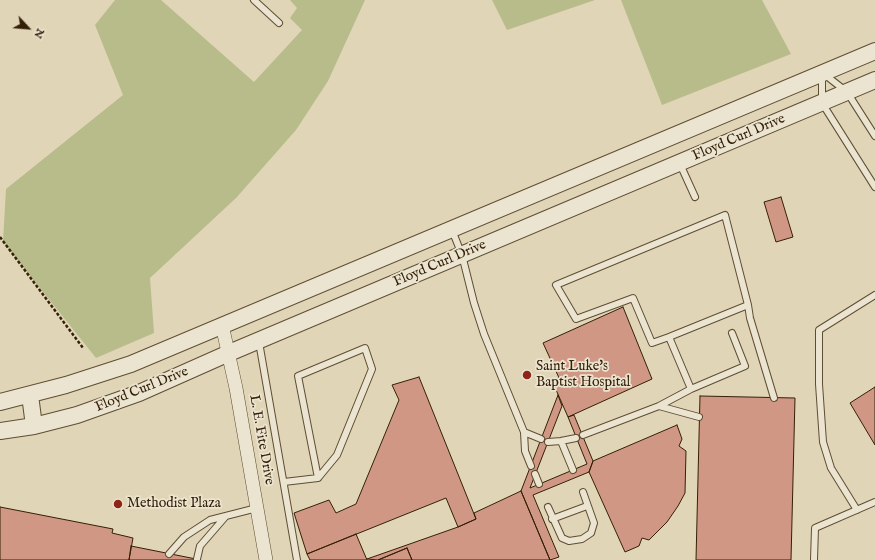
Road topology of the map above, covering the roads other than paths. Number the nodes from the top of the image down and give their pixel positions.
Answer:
1 (254, 0) edge
2 (278, 23) dead end
3 (875, 51) edge
4 (822, 73) junction
5 (875, 80) edge
6 (847, 92) junction
7 (822, 103) junction
8 (875, 136) edge
9 (680, 162) junction
10 (875, 187) edge
11 (694, 197) dead end
12 (452, 229) junction
13 (462, 255) junction
14 (875, 295) edge
15 (748, 305) junction
16 (222, 325) junction
17 (732, 333) dead end
18 (669, 337) junction
19 (259, 340) junction
20 (229, 353) junction
21 (692, 389) junction
22 (30, 395) junction
23 (774, 398) dead end
24 (0, 402) edge
25 (658, 406) junction
26 (699, 418) dead end
27 (34, 426) junction
28 (0, 431) edge
29 (524, 432) junction
30 (541, 439) dead end
31 (548, 442) dead end
32 (561, 442) junction
33 (530, 466) dead end
34 (573, 470) dead end
35 (535, 474) dead end
36 (318, 478) junction
37 (284, 482) junction
38 (539, 484) dead end
39 (583, 492) dead end
40 (875, 502) edge
41 (587, 506) junction
42 (548, 507) dead end
43 (257, 508) junction
44 (857, 510) junction
45 (227, 515) junction
46 (552, 519) junction
47 (169, 554) dead end
48 (197, 559) edge
49 (266, 560) edge
50 (297, 560) edge
51 (814, 560) edge

1 - 2 lane
3 - 4 street, Floyd Curl Drive
4 - 6 lane
4 - 7 lane
4 - 12 street, Floyd Curl Drive
5 - 6 street, Floyd Curl Drive
6 - 7 street, Floyd Curl Drive
6 - 8 lane
7 - 9 street, Floyd Curl Drive
7 - 10 lane
9 - 11 lane
9 - 13 street, Floyd Curl Drive
12 - 13 lane
12 - 16 street, Floyd Curl Drive
13 - 19 street, Floyd Curl Drive
13 - 29 lane
14 - 44 lane
15 - 18 lane
15 - 18 lane
15 - 23 lane
16 - 20 street, L. E. Fite Drive
16 - 22 street, Floyd Curl Drive
17 - 21 lane
18 - 21 lane
19 - 20 street, Floyd Curl Drive
19 - 37 lane
20 - 27 street, Floyd Curl Drive
20 - 43 street, L. E. Fite Drive
21 - 25 lane
22 - 24 street, Floyd Curl Drive
22 - 27 street
25 - 26 lane
25 - 32 lane
27 - 28 street, Floyd Curl Drive
29 - 30 lane
29 - 33 lane
31 - 32 lane
32 - 34 lane
35 - 38 lane
36 - 36 lane
36 - 37 lane
37 - 50 lane
39 - 41 lane
40 - 44 lane
41 - 46 lane
41 - 46 lane
42 - 46 lane
43 - 45 lane
43 - 49 street, L. E. Fite Drive
44 - 51 lane
45 - 47 lane
45 - 48 lane

